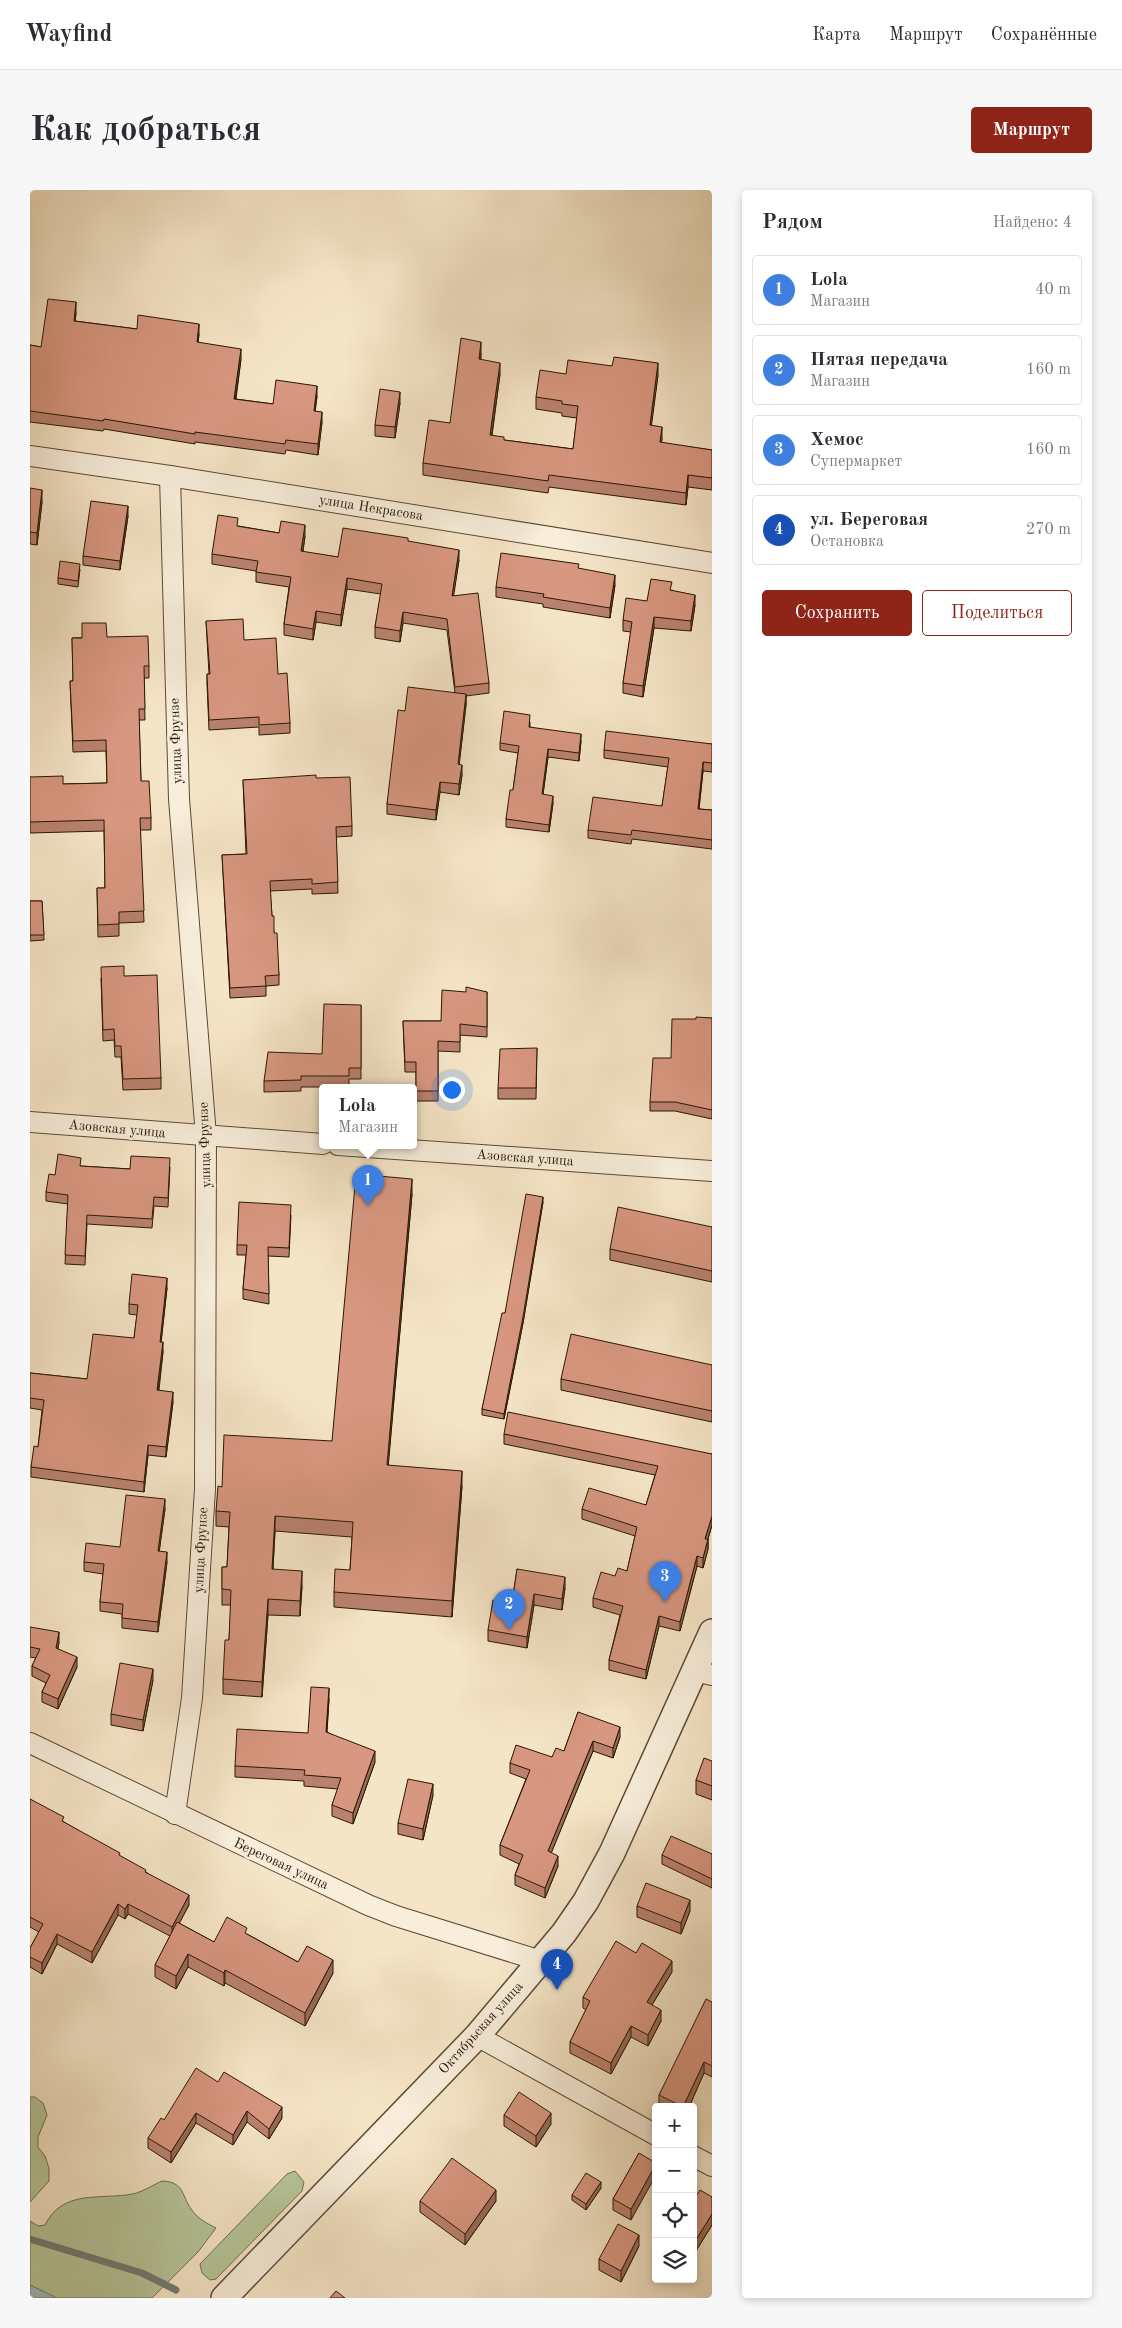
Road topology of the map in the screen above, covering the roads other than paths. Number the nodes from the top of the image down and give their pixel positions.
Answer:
1 (30, 456) edge
2 (170, 476) junction
3 (712, 563) edge
4 (30, 1122) edge
5 (206, 1136) junction
6 (319, 1144) edge
7 (396, 1149) edge
8 (712, 1171) edge
9 (712, 1632) edge
10 (704, 1673) edge
11 (30, 1743) edge
12 (176, 1814) junction
13 (541, 1961) junction
14 (477, 2036) junction
15 (652, 2133) edge
16 (697, 2158) edge
17 (712, 2166) edge
18 (224, 2298) edge

1 - 2 street, улица Некрасова
2 - 3 street, улица Некрасова
2 - 5 street, улица Фрунзе
4 - 5 street, Азовская улица
5 - 6 street, Азовская улица
5 - 12 street, улица Фрунзе
7 - 8 street, Азовская улица
9 - 10 street, Октябрьская улица
10 - 13 street, Октябрьская улица
11 - 12 street, Береговая улица
12 - 13 street, Береговая улица
13 - 14 street, Октябрьская улица
14 - 15 street
14 - 18 street, Октябрьская улица
16 - 17 street

